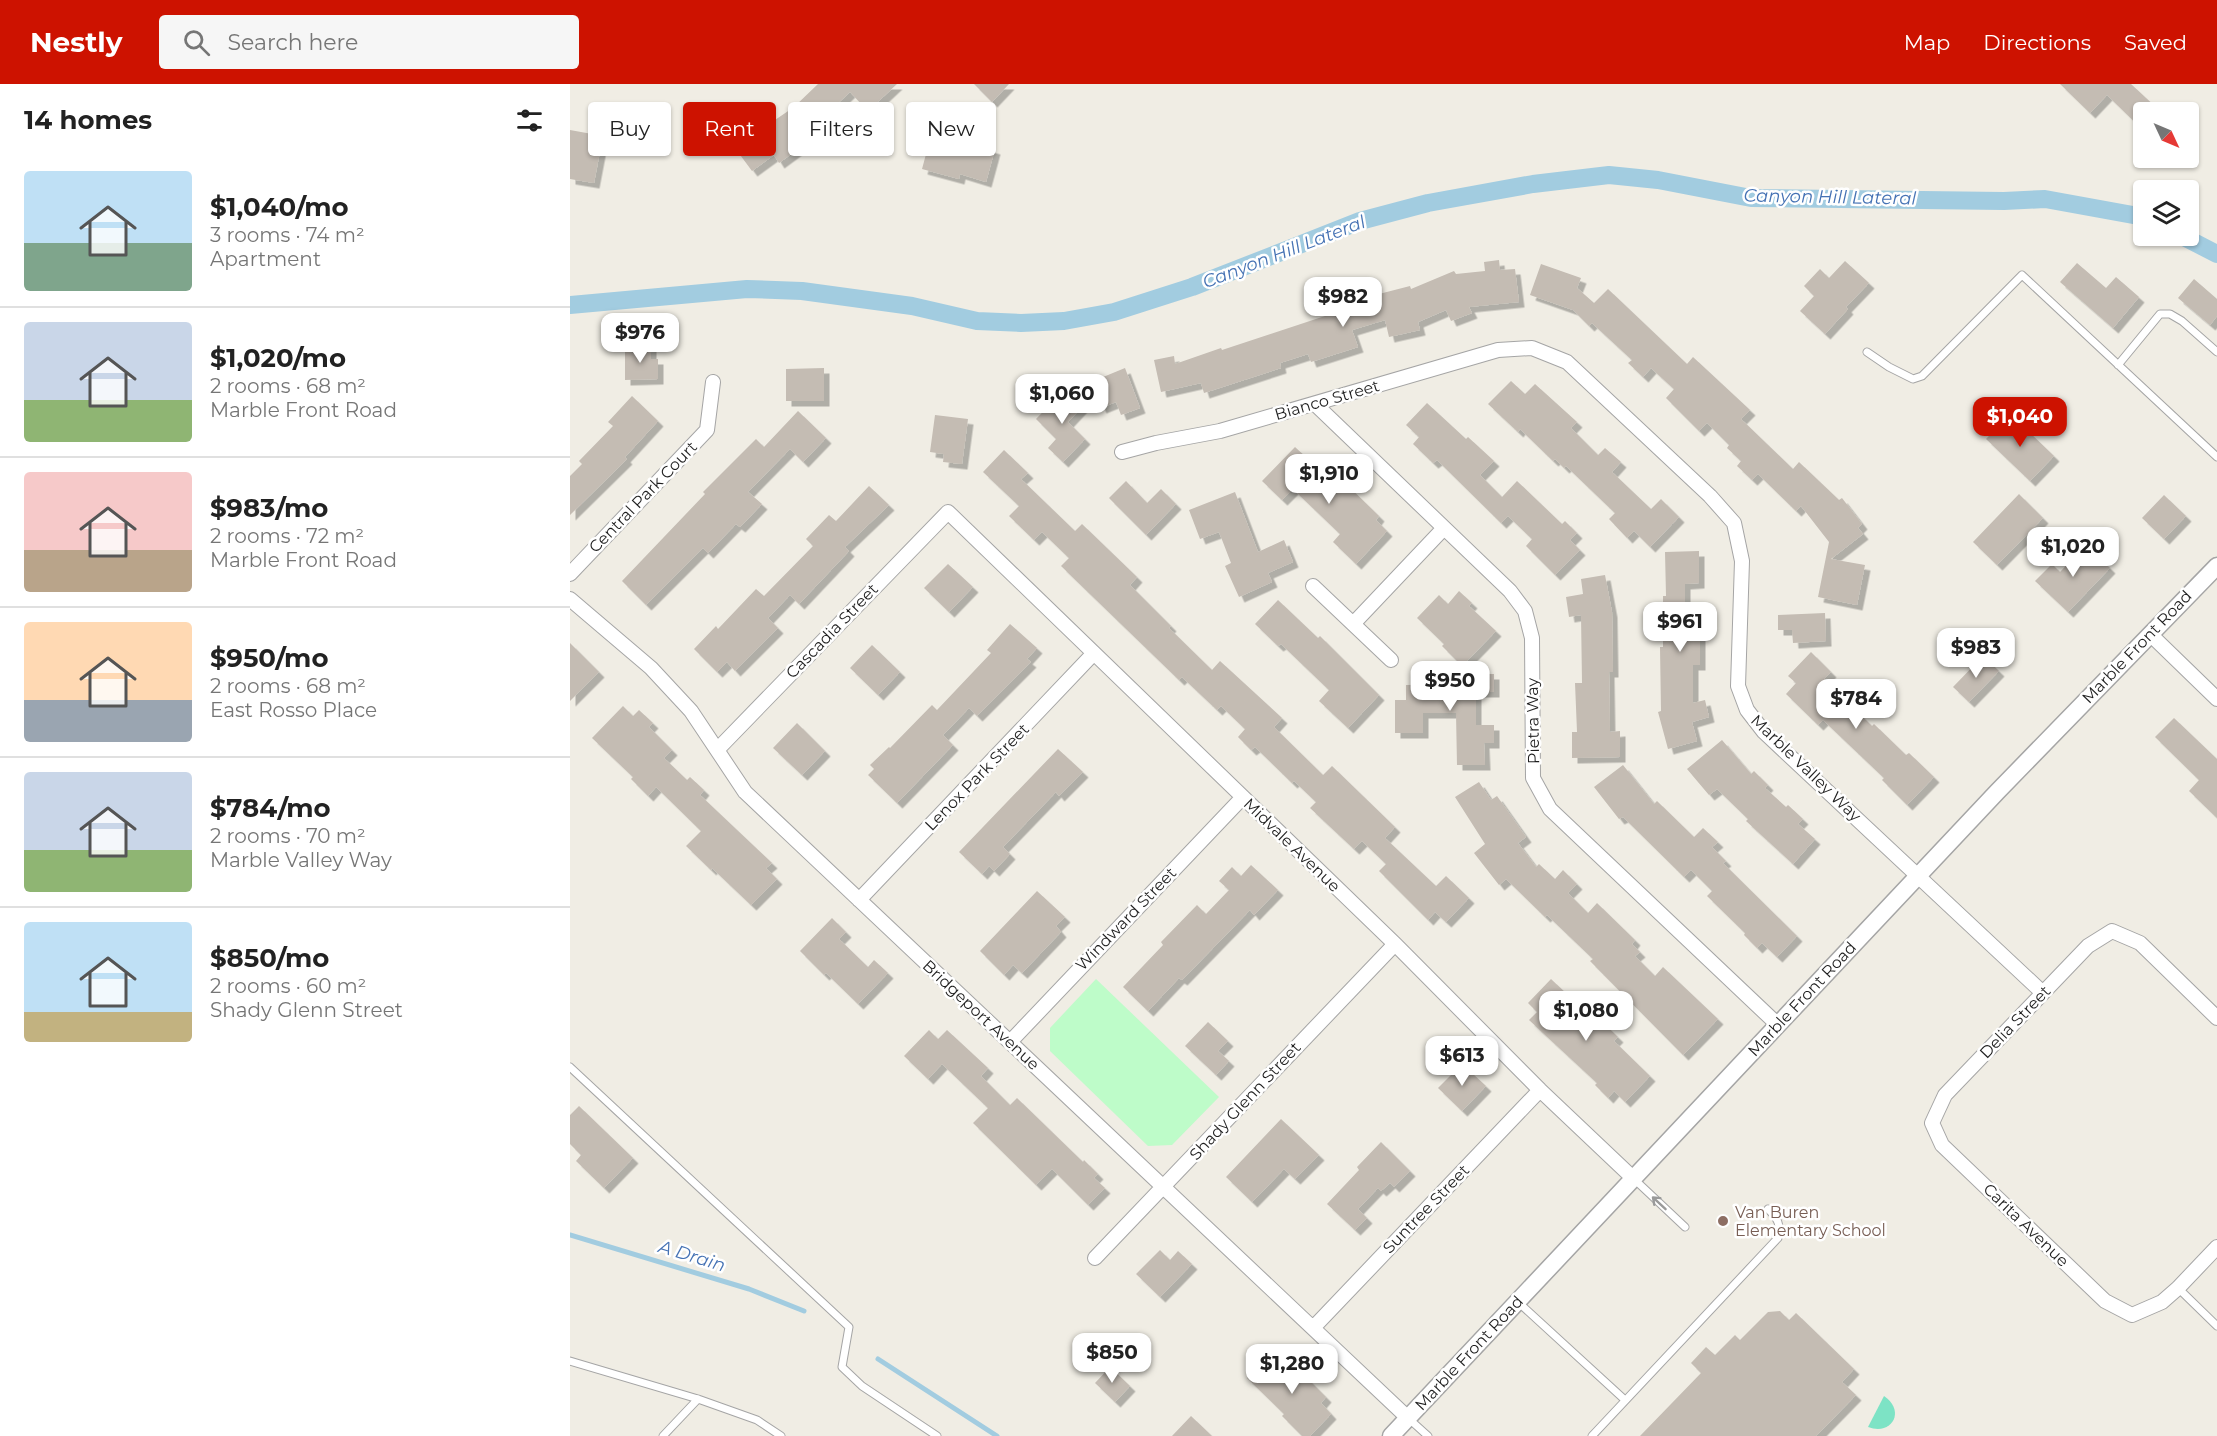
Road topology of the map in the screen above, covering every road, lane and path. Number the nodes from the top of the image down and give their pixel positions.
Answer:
1 (1532, 348) joint
2 (1868, 352) dead end
3 (2217, 352) edge
4 (2118, 365) junction
5 (713, 382) dead end
6 (1315, 404) junction
7 (1122, 452) dead end
8 (2217, 457) edge
9 (948, 512) joint
10 (1444, 528) junction
11 (2217, 566) edge
12 (570, 574) edge
13 (1313, 586) dead end
14 (570, 598) edge
15 (1353, 624) junction
16 (2150, 634) junction
17 (1094, 653) junction
18 (1391, 660) dead end
19 (2217, 699) edge
20 (717, 750) junction
21 (1243, 797) junction
22 (1919, 876) junction
23 (859, 900) junction
24 (1395, 944) junction
25 (2043, 993) junction
26 (2217, 1018) edge
27 (1778, 1025) junction
28 (1010, 1042) junction
29 (570, 1067) edge
30 (1539, 1090) junction
31 (1932, 1123) joint
32 (1634, 1179) junction
33 (1164, 1187) junction
34 (1768, 1209) dead end
35 (1685, 1227) dead end
36 (2217, 1247) edge
37 (1095, 1258) dead end
38 (2178, 1288) junction
39 (1518, 1302) junction
40 (2217, 1326) edge
41 (1313, 1328) junction
42 (570, 1361) edge
43 (698, 1399) junction
44 (1625, 1400) junction
45 (1408, 1418) junction
46 (663, 1436) edge
47 (781, 1436) edge
48 (937, 1436) edge
49 (1391, 1436) edge
50 (1428, 1436) edge
51 (1592, 1436) edge

1 - 6 street, Bianco Street
1 - 22 street, Marble Valley Way
2 - 4 lane
3 - 4 lane
4 - 8 lane
5 - 12 street, Central Park Court
6 - 7 street, Bianco Street
6 - 10 street, Pietra Way
9 - 17 street, Midvale Avenue
9 - 20 street, Cascadia Street
10 - 15 street
10 - 27 street, Pietra Way
11 - 16 street, Marble Front Road
13 - 15 street
14 - 20 street, Bridgeport Avenue
15 - 18 street
16 - 19 street
16 - 22 street, Marble Front Road
17 - 21 street, Midvale Avenue
17 - 23 street, Lenox Park Street
20 - 23 street, Bridgeport Avenue
21 - 24 street, Midvale Avenue
21 - 28 street, Windward Street
22 - 25 street, Marble Valley Way
22 - 27 street, Marble Front Road
23 - 28 street, Bridgeport Avenue
24 - 30 street, Midvale Avenue
24 - 33 street, Shady Glenn Street
25 - 26 street, Delia Street
25 - 31 street, Delia Street
27 - 32 street, Marble Front Road
28 - 33 street, Bridgeport Avenue
29 - 48 lane
30 - 32 street, Midvale Avenue
30 - 41 street, Suntree Street
31 - 38 street, Carita Avenue
35 -> 32 lane
32 - 39 street, Marble Front Road
33 - 37 street, Shady Glenn Street
33 - 41 street, Bridgeport Avenue
34 - 44 lane
36 - 38 street
38 - 40 lane
39 - 44 lane
39 - 45 street, Marble Front Road
41 - 45 street, Bridgeport Avenue
42 - 43 lane
43 - 46 lane
43 - 47 lane
44 - 51 lane
45 - 49 street, Marble Front Road
45 - 50 lane

